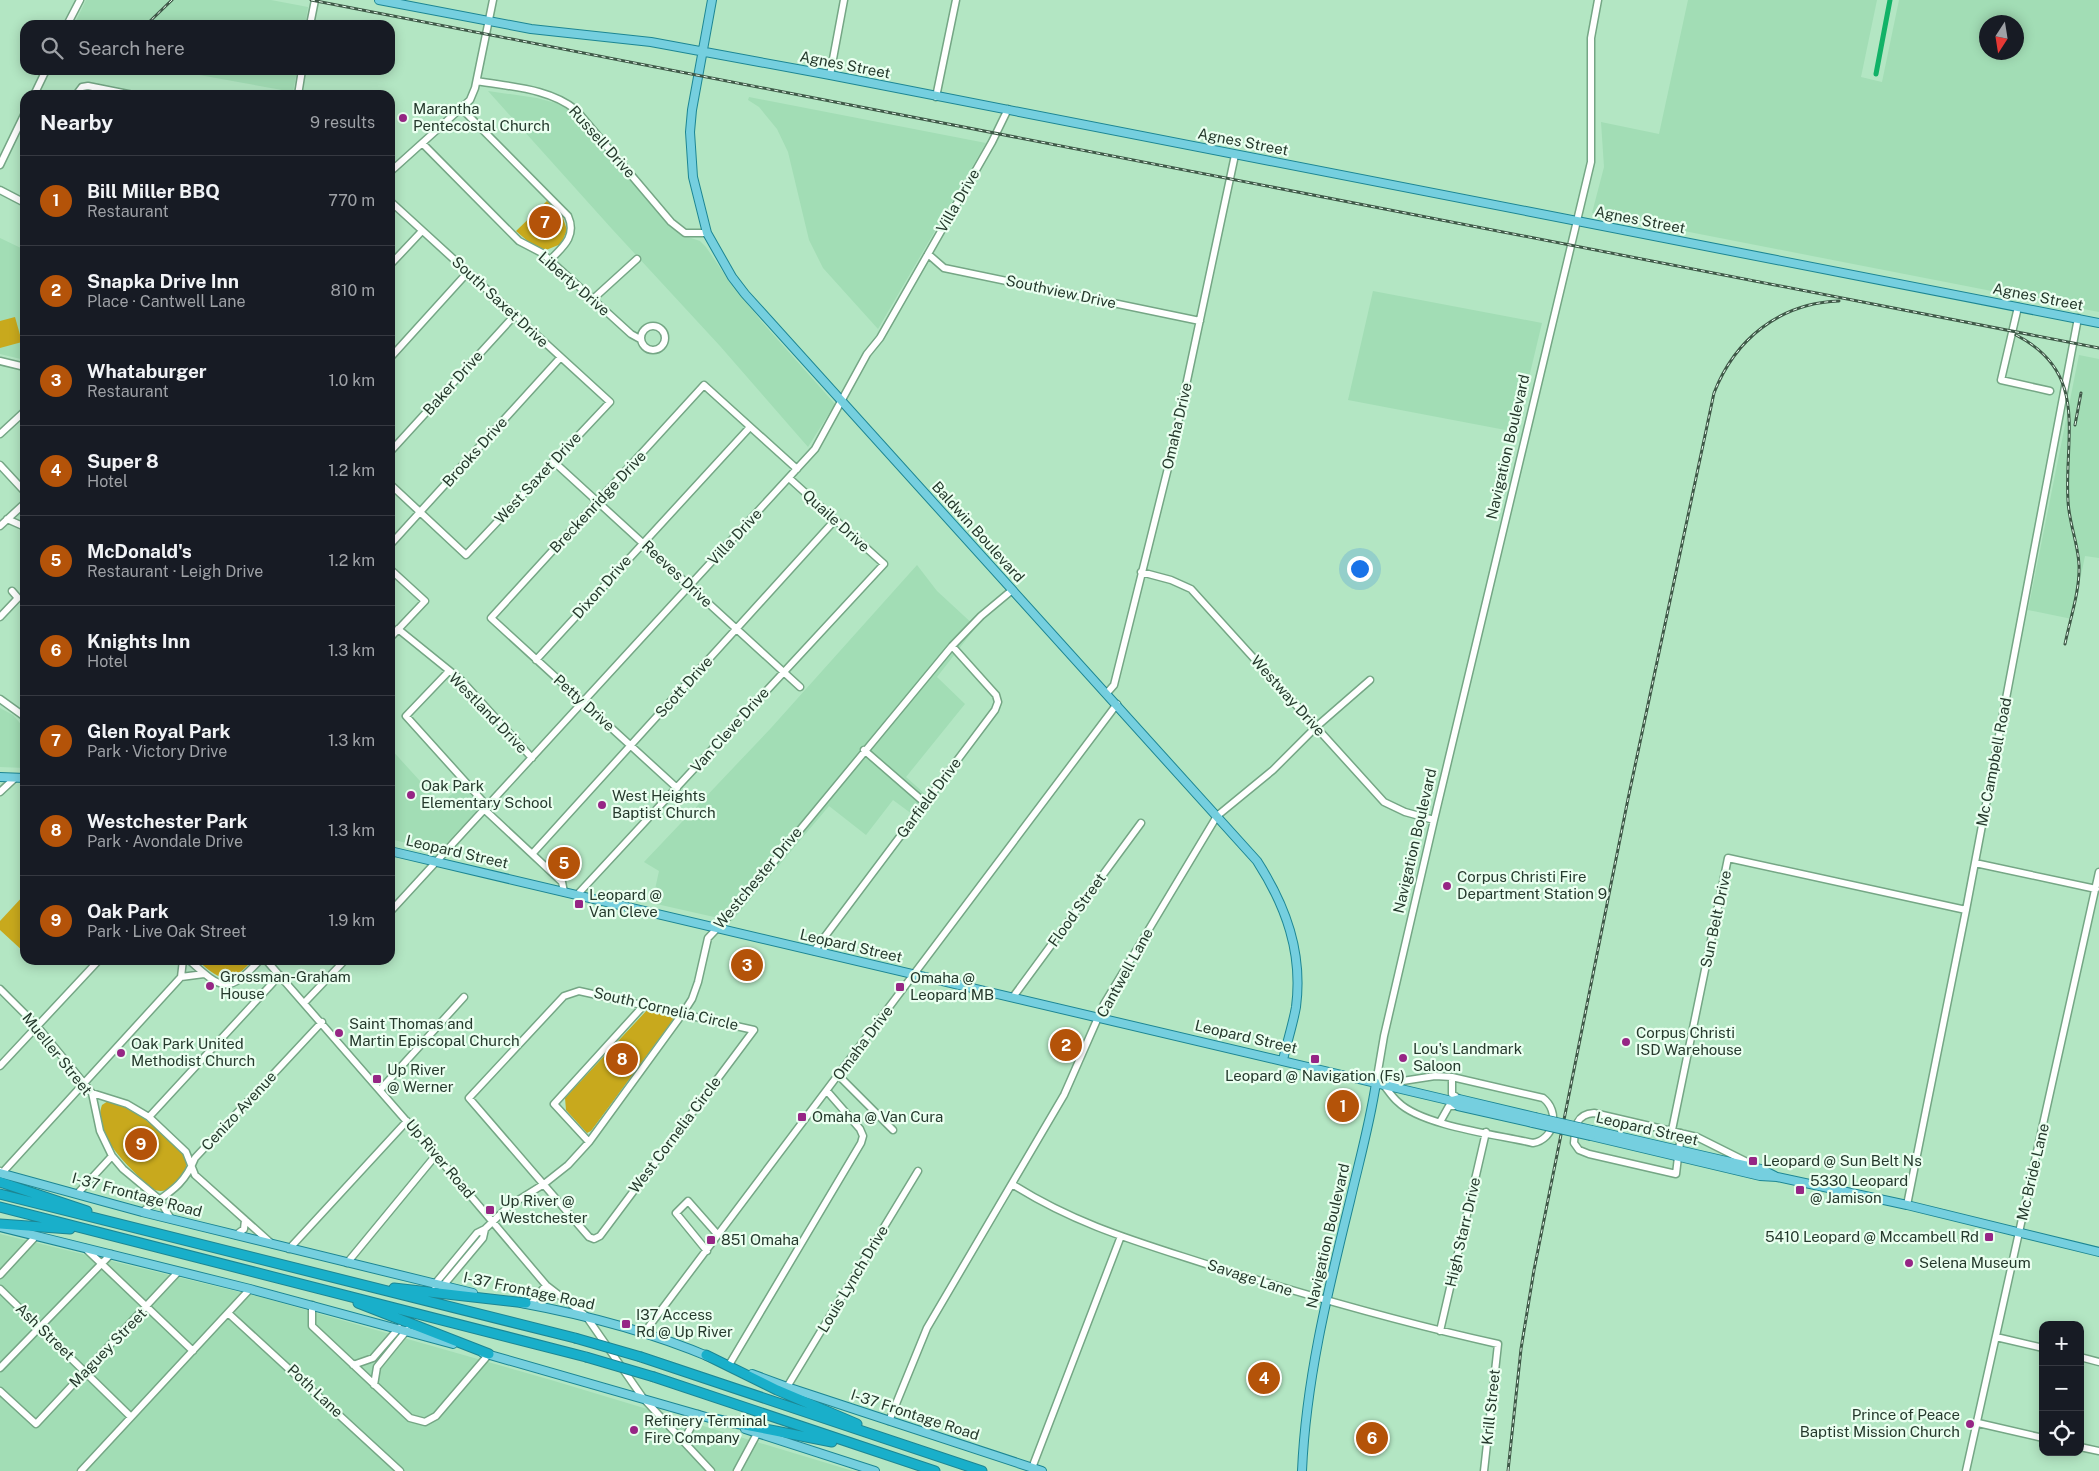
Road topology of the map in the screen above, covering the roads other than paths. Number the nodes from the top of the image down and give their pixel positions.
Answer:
1 (80, 0) edge
2 (315, 0) edge
3 (379, 0) edge
4 (493, 0) edge
5 (712, 0) edge
6 (844, 0) edge
7 (956, 0) edge
8 (1598, 0) edge
9 (70, 20) edge
10 (311, 20) edge
11 (488, 21) junction
12 (703, 52) junction
13 (44, 75) edge
14 (301, 75) edge
15 (830, 75) junction
16 (477, 81) junction
17 (36, 90) edge
18 (80, 90) edge
19 (108, 90) edge
20 (299, 90) edge
21 (936, 97) junction
22 (462, 108) junction
23 (1008, 109) junction
24 (20, 128) edge
25 (423, 144) junction
26 (1235, 155) junction
27 (0, 164) edge
28 (395, 168) edge
29 (0, 190) edge
30 (20, 200) edge
31 (395, 206) edge
32 (1576, 221) junction
33 (422, 231) junction
34 (707, 233) junction
35 (928, 254) junction
36 (637, 259) dead end
37 (395, 260) edge
38 (550, 260) junction
39 (468, 272) junction
40 (593, 299) junction
41 (2018, 307) junction
42 (515, 315) junction
43 (2078, 318) junction
44 (1200, 320) junction
45 (2099, 322) edge
46 (640, 339) dead end
47 (395, 352) edge
48 (560, 358) junction
49 (0, 361) edge
50 (20, 366) edge
51 (704, 385) joint
52 (2050, 391) dead end
53 (842, 400) junction
54 (610, 402) joint
55 (20, 416) edge
56 (750, 427) junction
57 (0, 434) edge
58 (395, 447) edge
59 (553, 461) junction
60 (0, 465) edge
61 (797, 469) junction
62 (789, 478) junction
63 (20, 487) edge
64 (395, 489) edge
65 (598, 502) junction
66 (20, 507) edge
67 (420, 512) junction
68 (7, 519) junction
69 (835, 520) junction
70 (20, 524) edge
71 (0, 526) edge
72 (395, 540) edge
73 (642, 542) junction
74 (884, 564) joint
75 (1141, 572) junction
76 (395, 574) edge
77 (690, 586) junction
78 (12, 591) dead end
79 (1011, 591) junction
80 (0, 616) edge
81 (490, 618) joint
82 (398, 629) junction
83 (736, 629) junction
84 (395, 632) edge
85 (952, 646) junction
86 (536, 660) junction
87 (448, 671) junction
88 (783, 672) junction
89 (1370, 680) dead end
90 (800, 687) dead end
91 (1106, 693) junction
92 (0, 700) edge
93 (584, 702) junction
94 (1117, 704) junction
95 (20, 714) edge
96 (1316, 727) junction
97 (631, 746) junction
98 (864, 750) junction
99 (532, 758) junction
100 (0, 777) edge
101 (15, 778) junction
102 (20, 778) edge
103 (677, 788) junction
104 (0, 792) edge
105 (925, 803) junction
106 (487, 808) junction
107 (1216, 816) junction
108 (1434, 820) junction
109 (1141, 823) dead end
110 (395, 852) edge
111 (533, 853) junction
112 (437, 862) junction
113 (1975, 864) junction
114 (2099, 872) edge
115 (2096, 889) junction
116 (564, 892) junction
117 (577, 895) junction
118 (395, 907) edge
119 (1966, 910) junction
120 (717, 928) junction
121 (814, 951) junction
122 (91, 965) edge
123 (182, 965) edge
124 (194, 965) edge
125 (255, 965) edge
126 (271, 965) edge
127 (340, 965) edge
128 (204, 974) junction
129 (914, 974) junction
130 (280, 975) junction
131 (181, 977) junction
132 (0, 989) edge
133 (464, 997) dead end
134 (1013, 997) junction
135 (305, 1002) junction
136 (645, 1004) junction
137 (683, 1013) junction
138 (1099, 1016) junction
139 (322, 1022) junction
140 (37, 1026) junction
141 (754, 1030) joint
142 (1283, 1060) junction
143 (0, 1066) edge
144 (839, 1076) junction
145 (1452, 1077) junction
146 (83, 1083) junction
147 (1380, 1084) junction
148 (380, 1090) junction
149 (827, 1091) junction
150 (92, 1093) junction
151 (1457, 1102) junction
152 (150, 1117) junction
153 (407, 1121) junction
154 (1440, 1122) junction
155 (893, 1130) dead end
156 (1672, 1130) junction
157 (1486, 1132) junction
158 (1681, 1133) junction
159 (589, 1142) junction
160 (1678, 1154) junction
161 (436, 1155) junction
162 (112, 1156) junction
163 (192, 1165) junction
164 (1761, 1169) junction
165 (918, 1171) dead end
166 (0, 1175) edge
167 (1777, 1177) junction
168 (544, 1184) junction
169 (1012, 1184) junction
170 (78, 1193) junction
171 (0, 1194) edge
172 (159, 1199) junction
173 (1907, 1205) junction
174 (0, 1207) edge
175 (142, 1212) junction
176 (171, 1219) junction
177 (245, 1220) junction
178 (492, 1221) junction
179 (0, 1226) edge
180 (96, 1231) junction
181 (2019, 1232) junction
182 (156, 1234) junction
183 (236, 1235) junction
184 (718, 1235) junction
185 (36, 1236) junction
186 (1120, 1236) junction
187 (272, 1244) junction
188 (85, 1248) junction
189 (289, 1248) junction
190 (707, 1251) junction
191 (2099, 1252) edge
192 (111, 1254) junction
193 (100, 1263) junction
194 (348, 1264) junction
195 (178, 1272) junction
196 (0, 1275) edge
197 (357, 1284) junction
198 (546, 1285) junction
199 (438, 1286) junction
200 (0, 1289) edge
201 (250, 1289) junction
202 (338, 1293) junction
203 (1326, 1302) junction
204 (528, 1304) junction
205 (312, 1305) junction
206 (147, 1307) junction
207 (228, 1313) junction
208 (586, 1316) junction
209 (40, 1327) junction
210 (403, 1329) junction
211 (1440, 1331) junction
212 (644, 1334) junction
213 (1996, 1337) junction
214 (1498, 1344) joint
215 (2039, 1347) edge
216 (193, 1351) junction
217 (488, 1354) junction
218 (706, 1355) junction
219 (381, 1356) junction
220 (2084, 1358) edge
221 (2099, 1362) edge
222 (354, 1365) junction
223 (729, 1365) junction
224 (0, 1368) edge
225 (85, 1372) junction
226 (374, 1385) junction
227 (787, 1388) junction
228 (0, 1391) edge
229 (643, 1398) junction
230 (698, 1414) junction
231 (131, 1417) junction
232 (714, 1419) junction
233 (889, 1421) junction
234 (1978, 1423) junction
235 (758, 1432) junction
236 (2039, 1437) edge
237 (684, 1440) junction
238 (2084, 1448) edge
239 (2099, 1452) edge
240 (934, 1456) junction
241 (896, 1458) junction
242 (1032, 1468) junction
243 (81, 1471) edge
244 (400, 1471) edge
245 (711, 1471) edge
246 (737, 1471) edge
247 (873, 1471) edge
248 (935, 1471) edge
249 (982, 1471) edge
250 (1042, 1471) edge
251 (1302, 1471) edge
252 (1484, 1471) edge
253 (1966, 1471) edge

1 - 9 street
2 - 10 street
3 - 11 main road, Agnes Street
4 - 11 street
5 - 12 main road, Baldwin Boulevard
6 - 15 street
7 - 21 street
8 - 32 street, Navigation Boulevard
11 - 12 main road, Agnes Street
11 - 16 street
12 - 15 main road, Agnes Street
12 - 34 main road, Baldwin Boulevard
13 - 17 street
14 - 20 street
15 - 21 main road, Agnes Street
16 - 22 street
16 - 34 street, Russell Drive
18 - 19 street
21 - 23 main road, Agnes Street
22 - 25 street
22 - 38 street
23 - 26 main road, Agnes Street
23 - 35 street, Villa Drive
24 - 27 street
25 - 28 street
25 - 38 street, Liberty Drive
26 - 32 main road, Agnes Street
26 - 44 street, Omaha Drive
29 - 30 street
31 - 33 street, South Saxet Drive
32 - 41 main road, Agnes Street
32 - 108 street, Navigation Boulevard
33 - 37 street
33 - 39 street, South Saxet Drive
34 - 53 main road, Baldwin Boulevard
35 - 44 street, Southview Drive
35 - 53 street, Villa Drive
36 - 40 street
38 - 40 street, Liberty Drive
39 - 42 street, South Saxet Drive
39 - 47 street
40 - 46 street, Liberty Drive
41 - 43 main road, Agnes Street
41 - 52 street
42 - 48 street, South Saxet Drive
42 - 58 street, Baker Drive
43 - 45 main road, Agnes Street
43 - 113 street, Mc Campbell Road
44 - 75 street, Omaha Drive
48 - 54 street, South Saxet Drive
48 - 67 street, Brooks Drive
49 - 50 street
51 - 56 street, Quaile Drive
51 - 65 street, Breckenridge Drive
53 - 61 street, Villa Drive
53 - 79 main road, Baldwin Boulevard
54 - 59 street, West Saxet Drive
55 - 57 street
56 - 61 street, Quaile Drive
56 - 73 street, Dixon Drive
59 - 65 street, Reeves Drive
59 - 67 street, West Saxet Drive
60 - 63 street
61 - 62 street, Villa Drive
62 - 69 street, Quaile Drive
62 - 77 street, Villa Drive
64 - 67 street
65 - 73 street, Reeves Drive
65 - 81 street, Breckenridge Drive
66 - 68 street
67 - 72 street, Brooks Drive
68 - 70 street
68 - 71 street
69 - 74 street, Quaile Drive
69 - 83 street, Scott Drive
73 - 77 street, Reeves Drive
73 - 86 street, Dixon Drive
74 - 88 street, Van Cleve Drive
75 - 91 street, Omaha Drive
75 - 96 street, Westway Drive
76 - 82 street
77 - 83 street, Reeves Drive
77 - 93 street, Villa Drive
78 - 80 street
79 - 85 street, Westchester Drive
79 - 91 main road, Baldwin Boulevard
81 - 86 street, Petty Drive
82 - 84 street
82 - 87 street, Westland Drive
83 - 88 street, Reeves Drive
83 - 97 street, Scott Drive
85 - 98 street, Westchester Drive
85 - 105 street, Garfield Drive
86 - 93 street, Petty Drive
87 - 99 street, Westland Drive
87 - 106 street
88 - 90 street, Reeves Drive
88 - 103 street, Van Cleve Drive
89 - 96 street, Cantwell Lane
91 - 94 main road, Baldwin Boulevard
92 - 95 street
93 - 97 street, Petty Drive
93 - 99 street, Villa Drive
94 - 107 main road, Baldwin Boulevard
94 - 129 street, Omaha Drive
96 - 107 street, Cantwell Lane
96 - 108 street, Westway Drive
97 - 103 street, Petty Drive
97 - 111 street, Scott Drive
98 - 105 street
98 - 120 street, Westchester Drive
99 - 106 street, Villa Drive
100 - 101 main road
101 - 102 main road
101 - 104 street
103 - 117 street, Van Cleve Drive
105 - 121 street, Garfield Drive
106 - 111 street
106 - 112 street, Villa Drive
107 - 138 street, Cantwell Lane
107 - 142 main road, Baldwin Boulevard
108 - 147 street, Navigation Boulevard
109 - 134 street, Flood Street
110 - 112 main road, Leopard Street
111 - 116 street
112 - 116 main road, Leopard Street
112 - 118 street, Villa Drive
113 - 115 street
113 - 119 street, Mc Campbell Road
114 - 115 street, Mc Bride Lane
115 - 181 street, Mc Bride Lane
116 - 117 main road, Leopard Street
117 - 120 main road, Leopard Street
119 - 156 street, Sun Belt Drive
119 - 173 street, Mc Campbell Road
120 - 121 main road, Leopard Street
120 - 137 street, Westchester Drive
121 - 129 main road, Leopard Street
122 - 140 street
123 - 131 street
124 - 128 street
125 - 128 street
126 - 130 street, Up River Road
127 - 135 street
128 - 131 street
129 - 134 main road, Leopard Street
129 - 144 street, Omaha Drive
130 - 135 street, Up River Road
130 - 152 street
131 - 146 street
132 - 140 street, Mueller Street
133 - 148 street
134 - 138 main road, Leopard Street
135 - 139 street, Up River Road
136 - 137 street, South Cornelia Circle
136 - 159 street
136 - 168 street, South Cornelia Circle
137 - 141 street, South Cornelia Circle
137 - 159 street, Westchester Drive
138 - 142 main road, Leopard Street
138 - 169 street, Cantwell Lane
139 - 148 street, Up River Road
139 - 163 street, Cenizo Avenue
140 - 143 street
140 - 146 street, Mueller Street
141 - 168 street, West Cornelia Circle
142 - 147 main road, Leopard Street
144 - 149 street, Omaha Drive
144 - 155 street
145 - 147 street
145 - 151 street
145 - 157 street
146 - 150 street, Mueller Street
146 - 166 street
147 - 151 main road, Leopard Street
147 - 154 street
147 - 203 main road, Navigation Boulevard
148 - 153 street, Up River Road
149 - 184 street, Omaha Drive
149 - 223 street
150 - 152 street
150 - 162 street, Mueller Street
151 - 154 street
151 - 160 main road, Leopard Street, bridge
152 - 163 street
153 - 161 street, Up River Road
153 - 189 street
154 - 157 street
156 - 158 street
156 - 160 street
157 - 211 street, High Starr Drive
158 - 160 street
158 - 164 street
159 - 168 street, Westchester Drive
160 - 164 main road, Leopard Street
160 - 167 main road, Leopard Street
161 - 178 street, Up River Road
161 - 194 street
162 - 170 street
162 - 172 street, Mueller Street
163 - 172 street, Cenizo Avenue
163 - 177 street
164 - 167 main road, Leopard Street
165 - 227 street, Louis Lynch Drive
166 - 170 main road, I-37 Frontage Road
166 - 182 highway
167 - 173 main road, Leopard Street
168 - 178 street, Westchester Drive
169 - 186 street, Savage Lane
169 - 233 street, Cantwell Lane
170 - 175 main road, I-37 Frontage Road
171 - 182 highway
172 - 175 street, Cenizo Avenue
172 - 176 street, Mueller Street
173 - 181 main road, Leopard Street
174 - 180 highway
175 - 176 main road, I-37 Frontage Road
176 - 183 main road, I-37 Frontage Road
177 - 183 street
177 - 187 street
178 - 198 street, Up River Road
178 - 199 street, Westchester Drive
179 - 180 highway
179 - 185 main road
180 - 202 highway
181 - 191 main road, Leopard Street
181 - 213 street, Mc Bride Lane
182 - 197 highway
183 - 187 main road, I-37 Frontage Road
184 - 190 street, Omaha Drive
184 - 190 street
185 - 188 main road
185 - 196 street
186 - 203 street, Savage Lane
186 - 242 street
187 - 189 main road, I-37 Frontage Road
188 - 192 main road
188 - 193 street
189 - 194 main road, I-37 Frontage Road
190 - 212 street, Omaha Drive
192 - 193 street
192 - 195 main road
193 - 206 street
193 - 209 street
194 - 199 main road, I-37 Frontage Road
195 - 201 main road
195 - 206 street, Maguey Street
197 - 204 highway
197 - 240 highway, bridge
198 - 204 street
198 - 208 street, Up River Road
199 - 204 main road, I-37 Frontage Road
200 - 209 street, Ash Street
201 - 205 main road
201 - 207 street
202 - 217 highway
202 - 241 highway, bridge
203 - 211 street, Savage Lane
203 - 251 main road, Navigation Boulevard
204 - 208 main road, I-37 Frontage Road
205 - 210 main road
205 - 222 street
206 - 216 street
206 - 225 street, Maguey Street
207 - 216 street
207 - 244 street, Poth Lane
208 - 212 main road, I-37 Frontage Road
208 - 229 street, Up River Road
209 - 224 street
209 - 225 street, Ash Street
210 - 217 main road
210 - 219 street
211 - 214 street, Savage Lane
212 - 218 main road, I-37 Frontage Road
213 - 215 street
213 - 234 street, Mc Bride Lane
214 - 252 street, Krill Street
216 - 231 street
217 - 226 street
217 - 229 main road
218 - 223 main road, I-37 Frontage Road
218 - 240 highway
219 - 222 street
219 - 226 street
220 - 221 street
222 - 226 street
223 - 227 main road, I-37 Frontage Road
225 - 228 street, Maguey Street
225 - 231 street, Ash Street
227 - 233 main road, I-37 Frontage Road
229 - 230 main road
229 - 237 street, Up River Road
230 - 232 main road
230 - 237 street
231 - 243 street
232 - 235 main road
232 - 241 highway
233 - 242 main road, I-37 Frontage Road
234 - 236 street
234 - 253 street, Mc Bride Lane
235 - 246 street
235 - 247 main road
237 - 245 street, Up River Road
238 - 239 street
240 - 249 highway
241 - 248 highway
242 - 250 main road, I-37 Frontage Road

